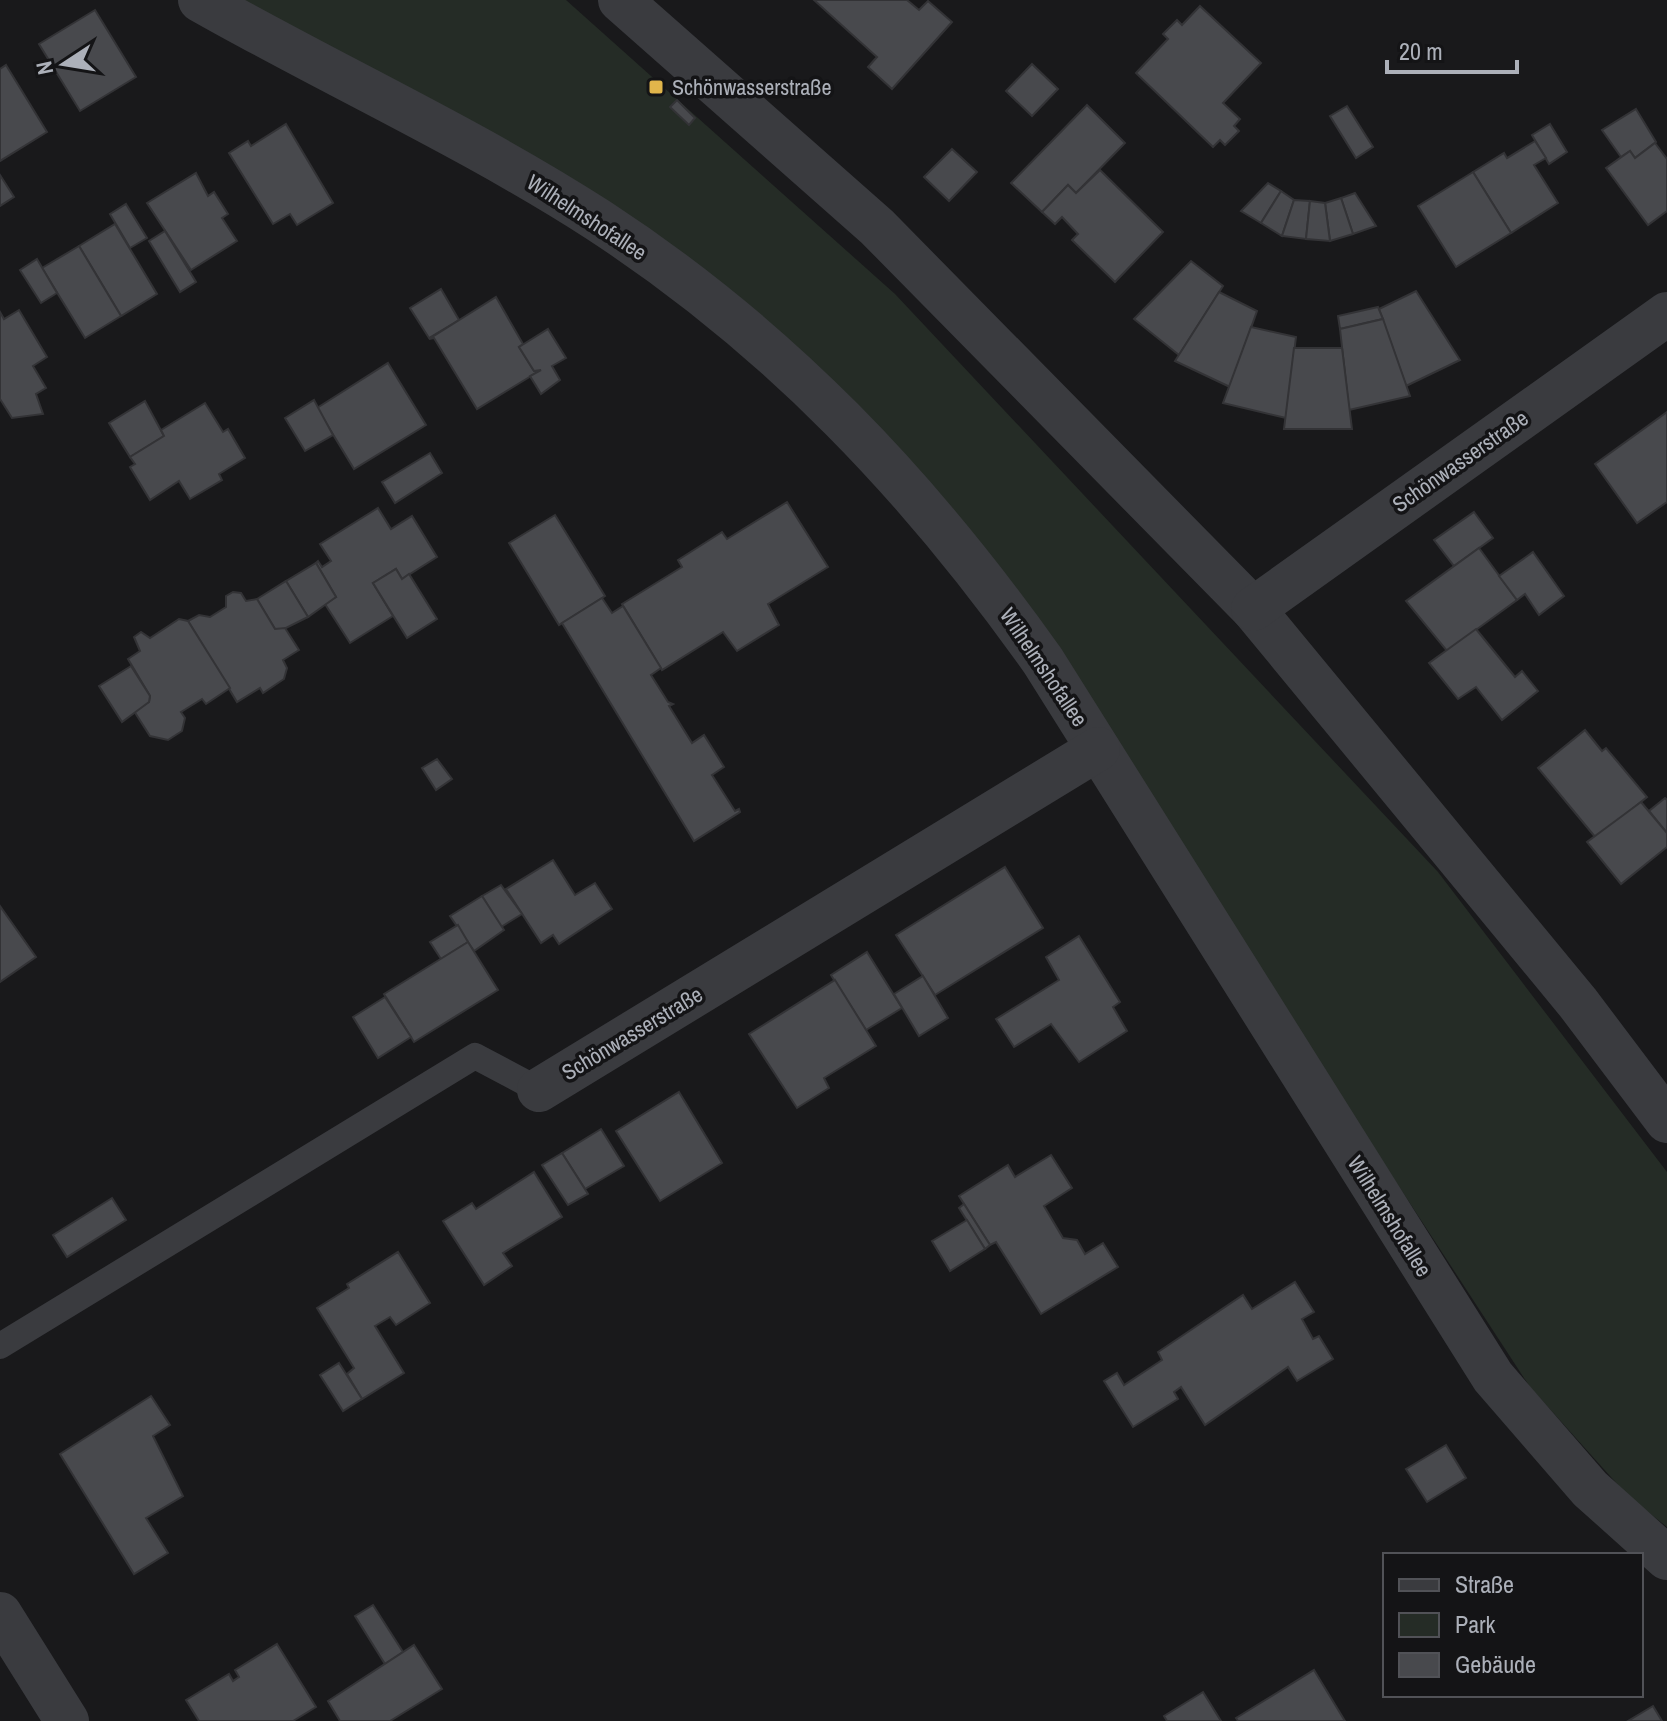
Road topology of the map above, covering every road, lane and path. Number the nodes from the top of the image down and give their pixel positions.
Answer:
1 (200, 0) edge
2 (620, 0) edge
3 (1667, 314) edge
4 (1253, 609) junction
5 (1098, 749) junction
6 (539, 1090) joint
7 (1667, 1121) edge
8 (0, 1346) edge
9 (1667, 1558) edge
10 (0, 1614) edge
11 (67, 1721) edge

1 - 5 street, Wilhelmshofallee
2 - 4 street
3 - 4 street, Schönwasserstraße
4 - 7 street
5 - 6 street, Schönwasserstraße
5 - 9 street, Wilhelmshofallee
6 - 8 lane, Schönwasserstraße
10 - 11 street

